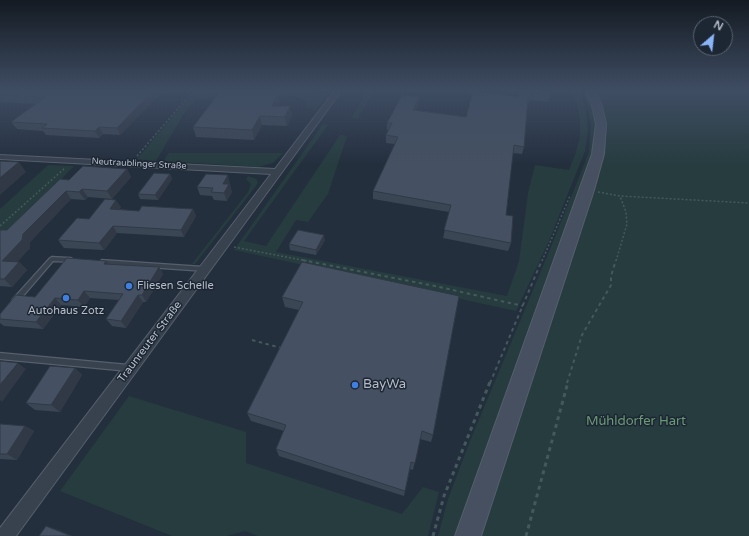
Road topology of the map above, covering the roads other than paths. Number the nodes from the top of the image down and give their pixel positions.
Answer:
1 (320, 115) edge
2 (599, 115) edge
3 (0, 157) edge
4 (278, 172) junction
5 (75, 260) edge
6 (98, 262) edge
7 (205, 269) junction
8 (10, 307) edge
9 (0, 356) edge
10 (131, 368) junction
11 (5, 536) edge
12 (468, 536) edge

1 - 4 street, Traunreuter Straße
2 - 12 main road
3 - 4 street, Neutraublinger Straße
4 - 7 street, Traunreuter Straße
5 - 8 lane
6 - 7 lane
7 - 10 street, Traunreuter Straße
9 - 10 lane
10 - 11 street, Traunreuter Straße

